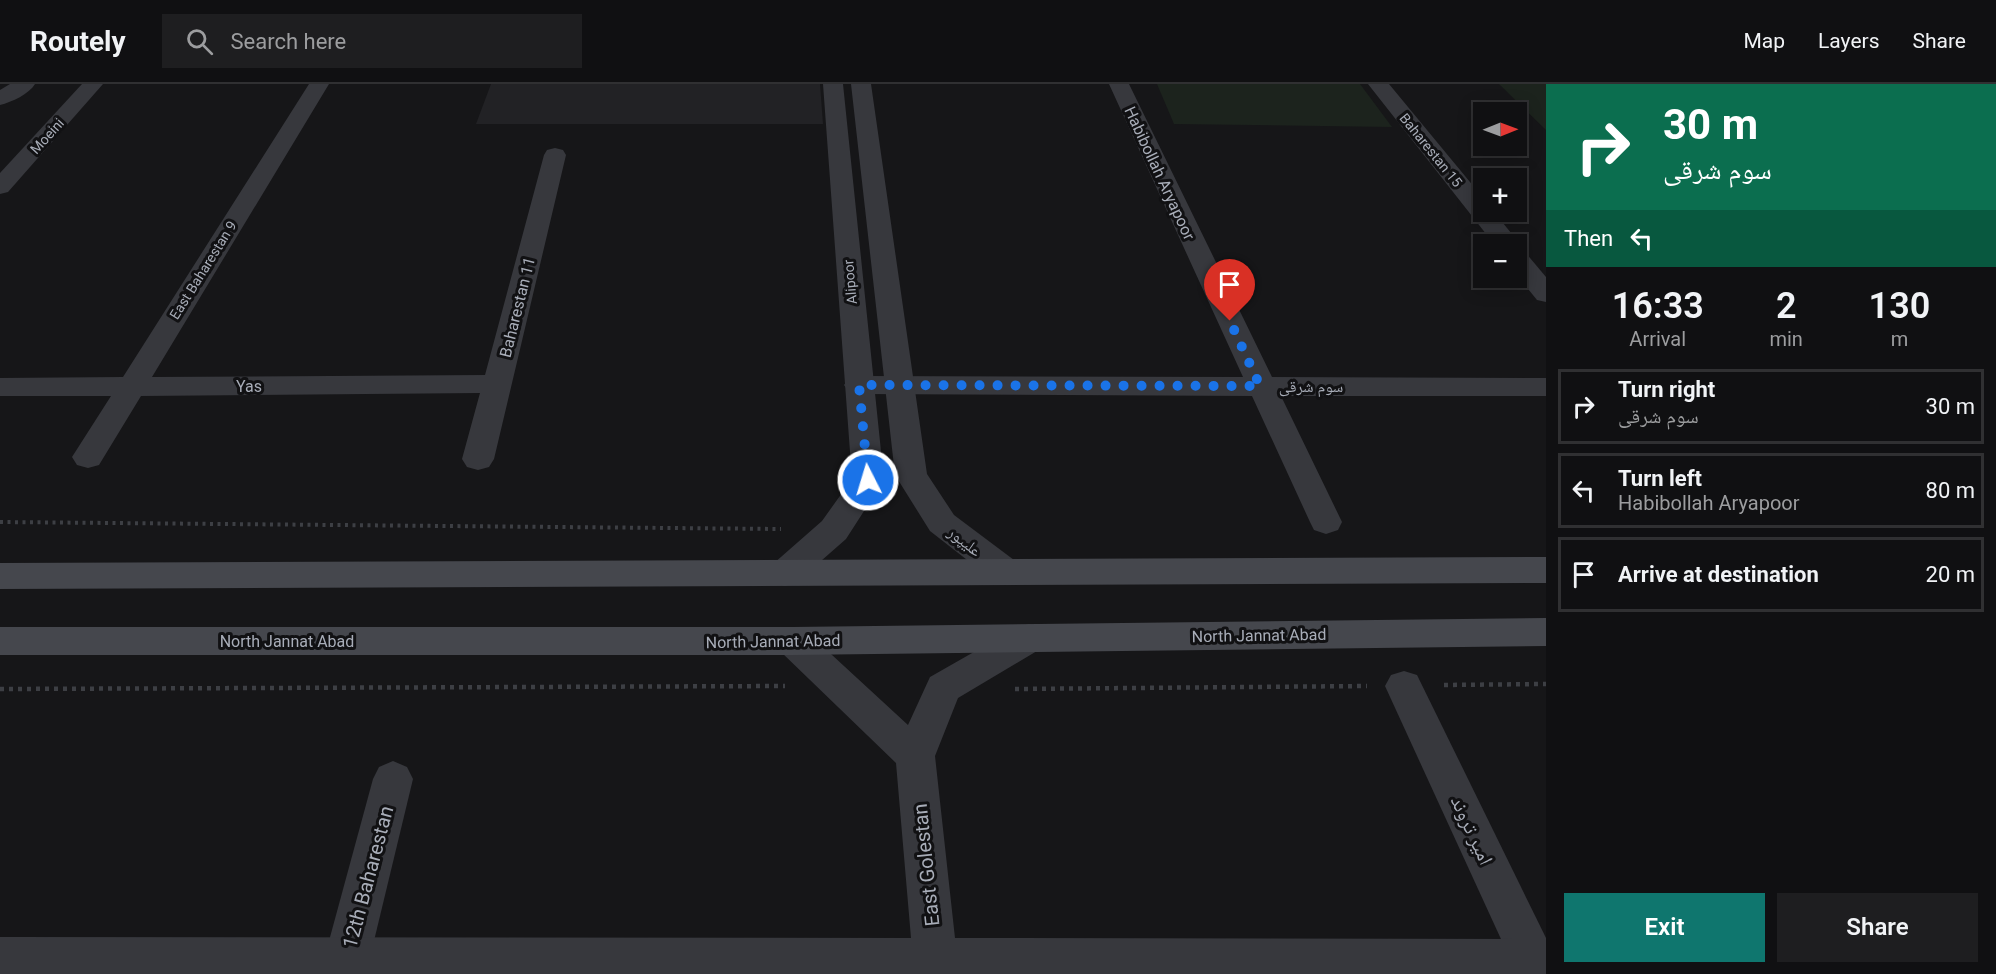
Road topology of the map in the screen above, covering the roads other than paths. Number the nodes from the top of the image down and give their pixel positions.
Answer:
1 (25, 84) edge
2 (93, 84) edge
3 (319, 84) edge
4 (833, 84) edge
5 (861, 84) edge
6 (1119, 84) edge
7 (1378, 84) edge
8 (0, 99) edge
9 (555, 155) dead end
10 (0, 188) edge
11 (1498, 234) edge
12 (1527, 271) edge
13 (1546, 294) edge
14 (497, 384) junction
15 (859, 385) junction
16 (899, 385) junction
17 (131, 386) junction
18 (1260, 386) junction
19 (0, 387) edge
20 (1546, 387) edge
21 (88, 457) dead end
22 (478, 459) dead end
23 (1326, 522) dead end
24 (1546, 570) edge
25 (1006, 572) junction
26 (785, 573) junction
27 (0, 576) edge
28 (1546, 632) edge
29 (1029, 638) junction
30 (0, 641) edge
31 (793, 641) junction
32 (1404, 686) road end
33 (915, 756) junction
34 (393, 779) dead end
35 (0, 959) edge
36 (1540, 965) edge
37 (345, 966) edge
38 (937, 967) edge

1 - 8 street
2 - 10 street, Moeini
3 - 17 street, East Baharestan 9
4 - 15 street, Alipoor
5 - 16 street
6 - 18 street, Habibollah Aryapoor
7 - 11 street, Baharestan 15
9 - 14 street, Baharestan 11
12 - 13 street
14 - 17 street, Yas
14 - 22 street, Baharestan 11
15 - 16 street, سوم شرقی
15 - 26 street
16 - 18 street, سوم شرقی
16 - 25 street, علیپور
17 - 19 street, Yas
17 - 21 street, East Baharestan 9
18 - 20 street, سوم شرقی
18 - 23 street, Habibollah Aryapoor
24 - 25 main road
25 - 26 main road
26 - 27 main road
28 - 29 main road, North Jannat Abad
29 - 31 main road, North Jannat Abad
29 - 33 street, East Golestan
30 - 31 main road, North Jannat Abad
31 - 33 street
32 - 36 street, امیر تروند
33 - 38 street, East Golestan
34 - 37 street, 12th Baharestan
35 - 37 street
36 - 38 street
37 - 38 street

